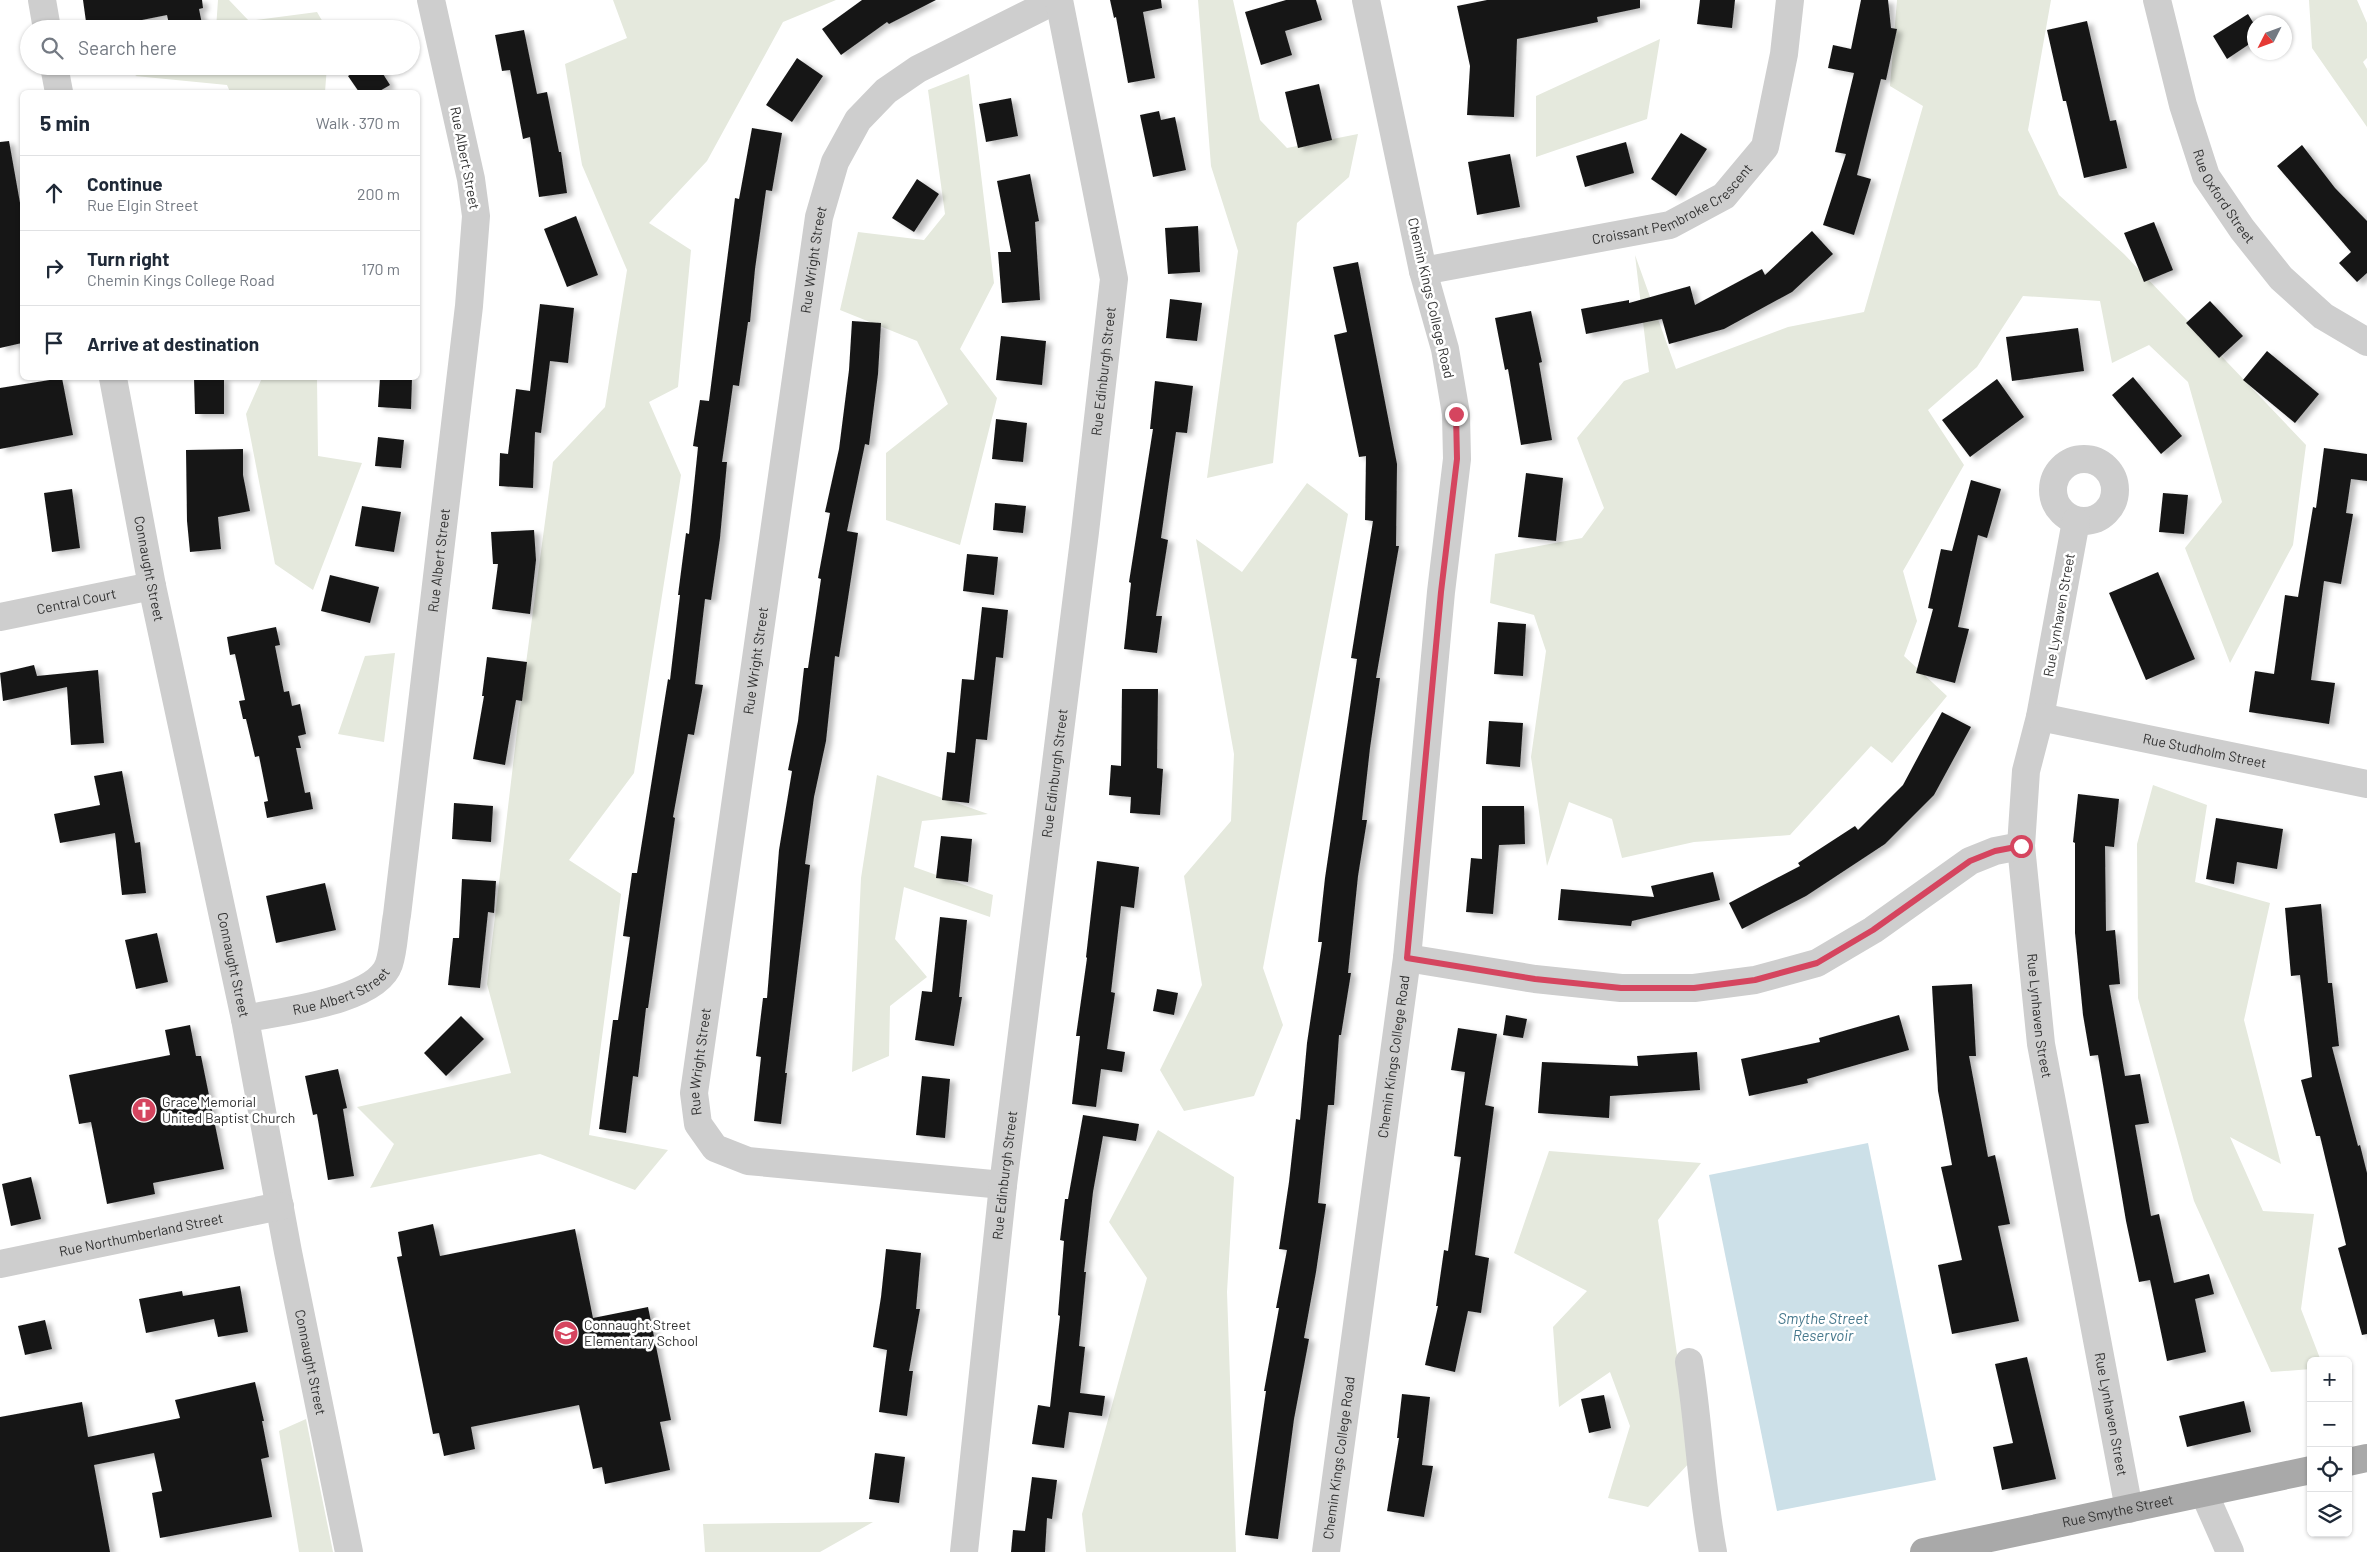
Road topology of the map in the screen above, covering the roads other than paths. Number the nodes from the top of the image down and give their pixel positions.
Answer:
1 (42, 0) edge
2 (431, 0) edge
3 (1058, 0) edge
4 (1366, 0) edge
5 (1790, 0) edge
6 (2157, 0) edge
7 (45, 20) edge
8 (56, 75) edge
9 (59, 90) edge
10 (1423, 272) junction
11 (2367, 342) edge
12 (113, 380) edge
13 (2076, 520) dead end
14 (152, 586) junction
15 (0, 617) edge
16 (2040, 717) junction
17 (2367, 784) edge
18 (2021, 846) junction
19 (1407, 958) junction
20 (245, 1019) junction
21 (1003, 1185) junction
22 (280, 1206) junction
23 (0, 1264) edge
24 (1689, 1362) dead end
25 (2367, 1458) edge
26 (2352, 1461) edge
27 (2307, 1471) edge
28 (2204, 1493) junction
29 (2129, 1508) junction
30 (349, 1552) edge
31 (964, 1552) edge
32 (1326, 1552) edge
33 (1713, 1552) edge
34 (1924, 1552) edge
35 (2230, 1552) edge

1 - 7 street
2 - 20 street, Rue Albert Street
3 - 21 street, Rue Edinburgh Street
3 - 21 street, Rue Wright Street
4 - 10 street, Chemin Kings College Road
5 - 10 street, Croissant Pembroke Crescent
6 - 11 street, Rue Oxford Street
8 - 9 street
10 - 19 street, Chemin Kings College Road
12 - 14 street, Connaught Street
13 - 16 street, Rue Lynhaven Street
14 - 15 street, Central Court
14 - 20 street, Connaught Street
16 - 17 street, Rue Studholm Street
16 - 18 street, Rue Lynhaven Street
18 - 19 street
18 - 29 street, Rue Lynhaven Street
19 - 32 street, Chemin Kings College Road
20 - 22 street, Connaught Street
21 - 31 street, Rue Edinburgh Street
22 - 23 street, Rue Northumberland Street
22 - 30 street, Connaught Street
24 - 33 street
25 - 26 main road
27 - 28 main road, Rue Smythe Street
28 - 29 main road, Rue Smythe Street
28 - 35 street
29 - 34 main road, Rue Smythe Street

